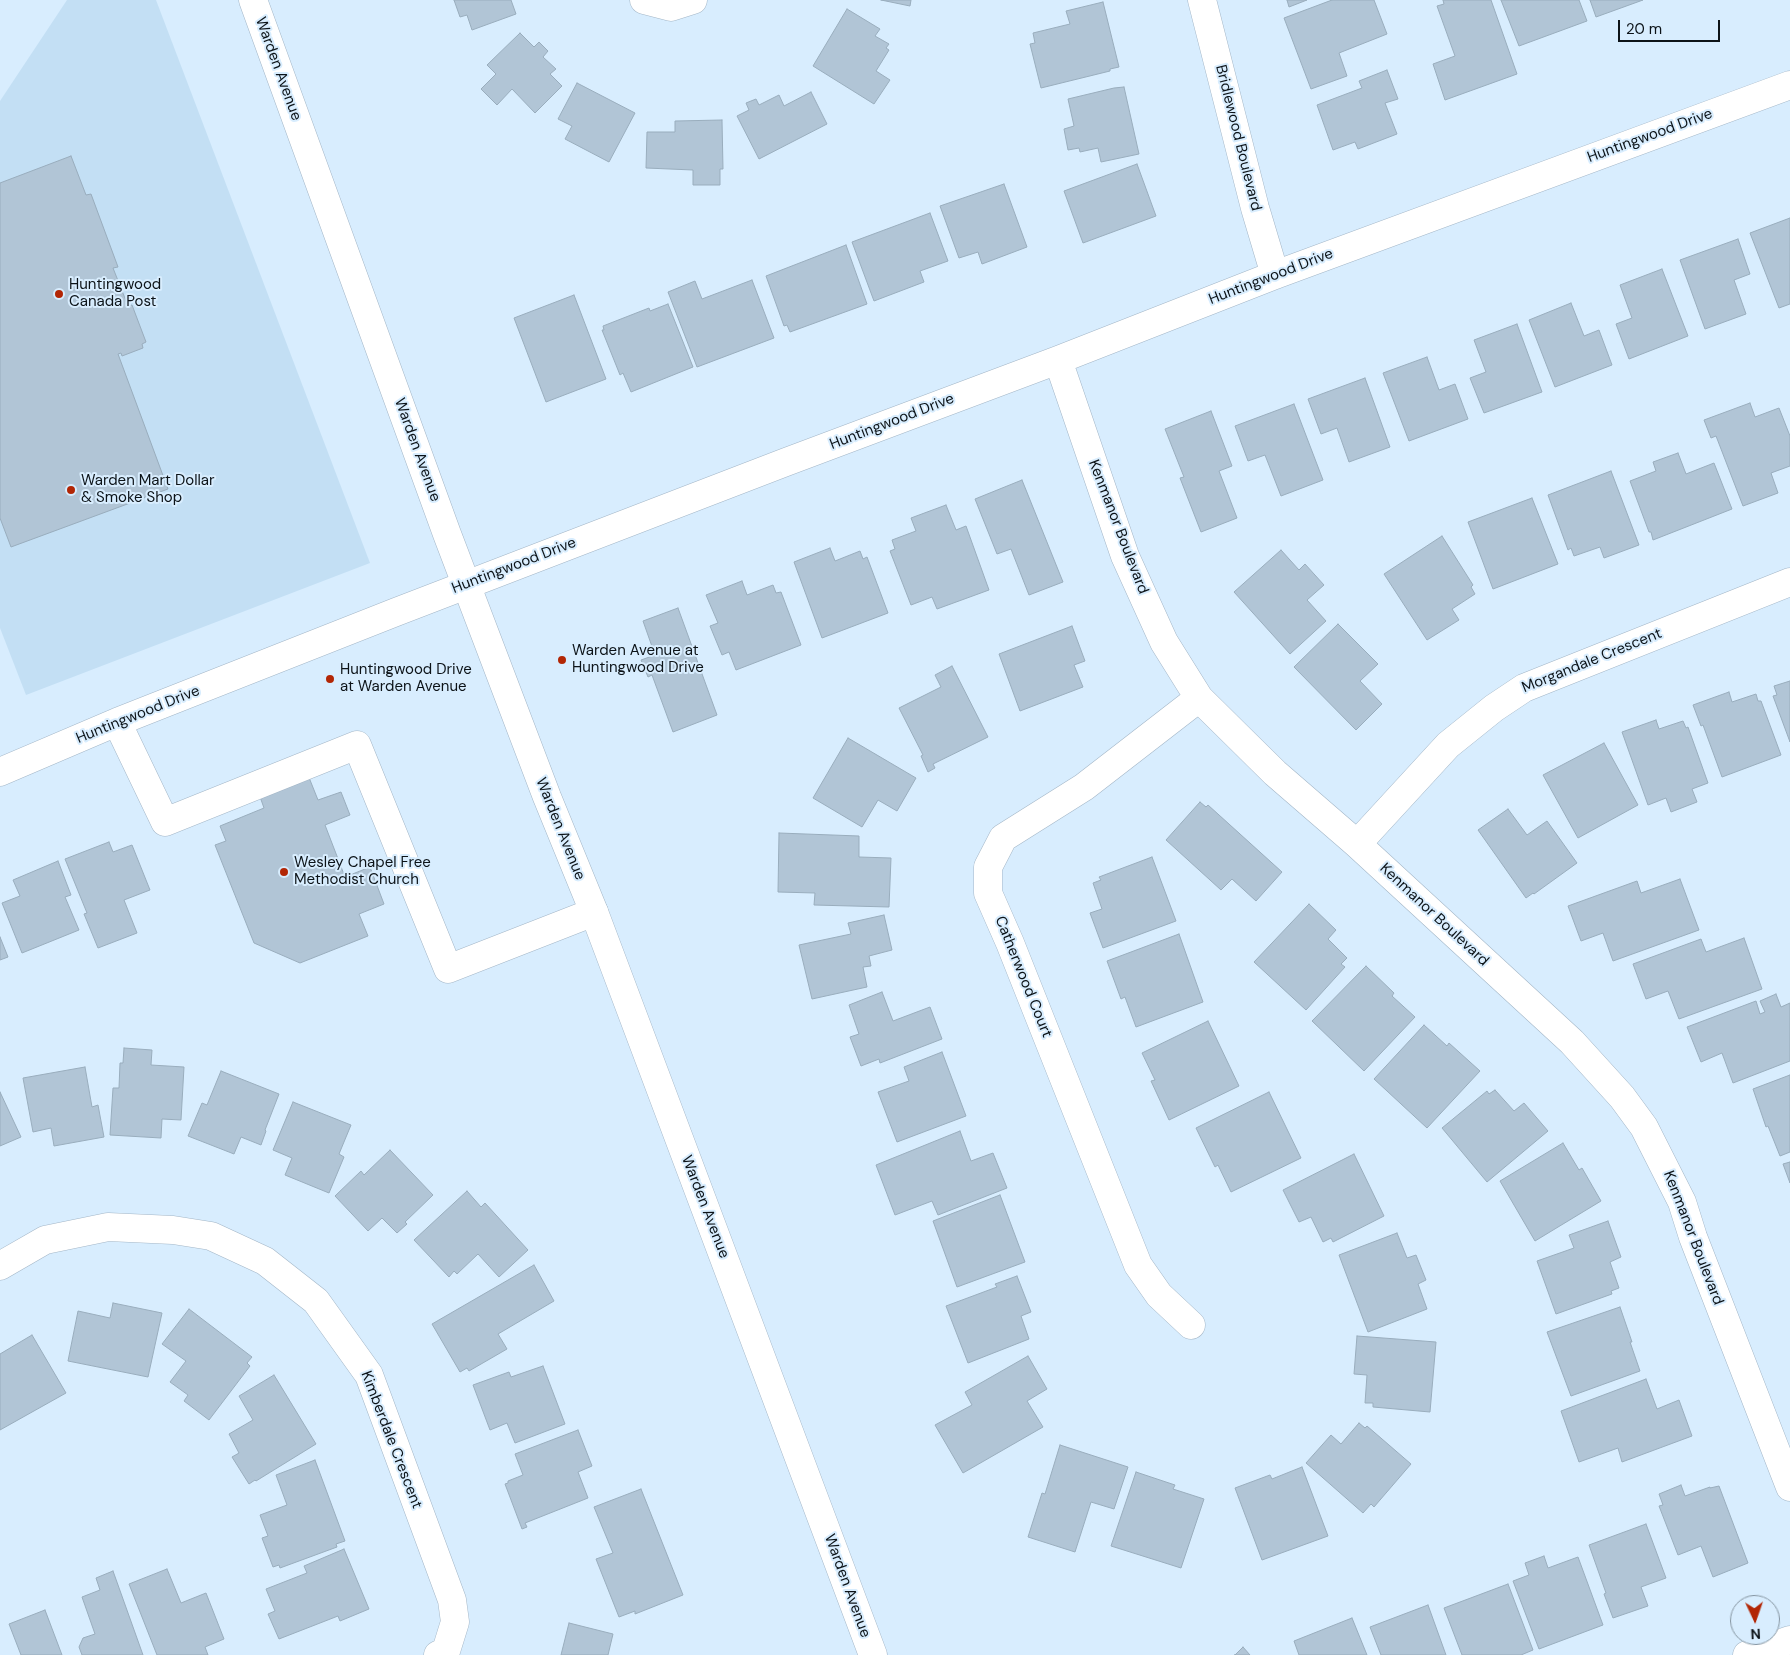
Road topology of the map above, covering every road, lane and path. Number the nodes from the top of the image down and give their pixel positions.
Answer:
1 (253, 0) edge
2 (644, 0) edge
3 (692, 0) edge
4 (1202, 0) edge
5 (1790, 85) edge
6 (1275, 275) junction
7 (1058, 360) junction
8 (1790, 582) edge
9 (467, 585) junction
10 (1199, 698) junction
11 (117, 722) junction
12 (0, 772) edge
13 (1357, 844) junction
14 (594, 912) junction
15 (0, 1266) edge
16 (1191, 1325) dead end
17 (1790, 1487) edge
18 (1790, 1640) edge
19 (438, 1655) edge
20 (873, 1655) edge
21 (1747, 1655) edge

1 - 9 street, Warden Avenue
2 - 3 street
4 - 6 street, Bridlewood Boulevard
5 - 6 street, Huntingwood Drive
6 - 7 street, Huntingwood Drive
7 - 9 street, Huntingwood Drive
7 - 10 street, Kenmanor Boulevard
8 - 13 street, Morgandale Crescent
9 - 11 street, Huntingwood Drive
9 - 14 street, Warden Avenue
10 - 13 street, Kenmanor Boulevard
10 - 16 street, Catherwood Court
11 - 12 street, Huntingwood Drive
11 - 14 street
13 - 17 street, Kenmanor Boulevard
14 - 20 street, Warden Avenue
15 - 19 street, Kimberdale Crescent
18 - 21 street

